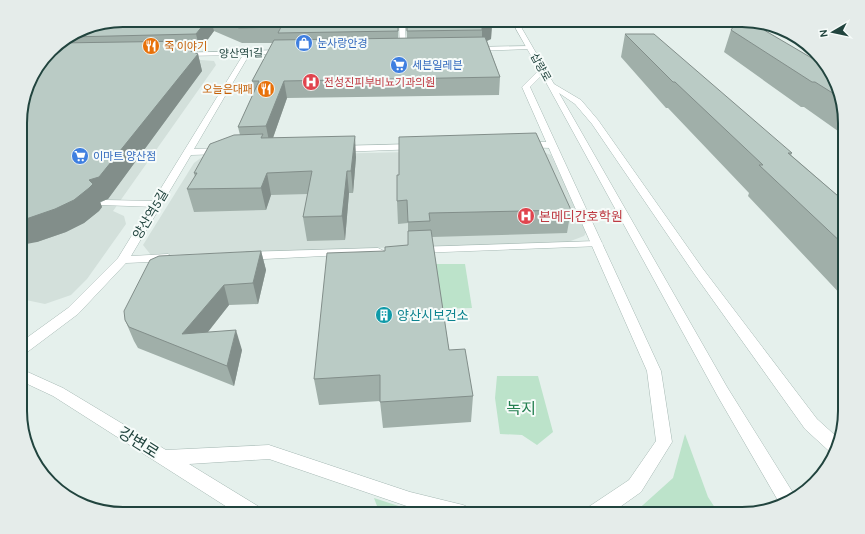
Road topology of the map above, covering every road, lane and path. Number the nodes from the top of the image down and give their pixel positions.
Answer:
1 (402, 27) edge
2 (518, 27) edge
3 (530, 48) junction
4 (467, 49) edge
5 (395, 50) edge
6 (403, 50) junction
7 (411, 50) edge
8 (294, 52) edge
9 (247, 53) junction
10 (170, 54) edge
11 (543, 70) junction
12 (551, 85) junction
13 (551, 144) junction
14 (519, 145) edge
15 (423, 147) edge
16 (327, 149) edge
17 (232, 151) edge
18 (188, 152) junction
19 (105, 203) dead end
20 (156, 204) junction
21 (597, 244) junction
22 (409, 250) edge
23 (393, 251) edge
24 (231, 256) edge
25 (177, 258) edge
26 (123, 260) junction
27 (27, 344) edge
28 (27, 378) edge
29 (832, 444) edge
30 (165, 458) junction
31 (786, 496) edge
32 (243, 507) edge
33 (436, 507) edge
34 (604, 507) edge

1 - 6 street
2 - 3 street, 삽량로
3 - 4 street
3 - 11 street, 삽량로
5 - 6 street
6 - 7 street
8 - 9 street, 양산역1길
9 - 10 street, 양산역1길
9 - 18 street, 양산역5길
11 - 12 street, 삽량로
11 - 13 street
12 - 29 street
12 - 31 street, 삽량로
13 - 14 street
13 - 21 street
15 - 16 street
17 - 18 street
18 - 20 street, 양산역5길
19 - 20 street
20 - 26 street, 양산역5길
21 - 22 street
21 - 34 street
23 - 24 street
25 - 26 street
26 - 27 street, 양산역5길
28 - 30 street, 강변로
30 - 32 street, 강변로
30 - 33 street

